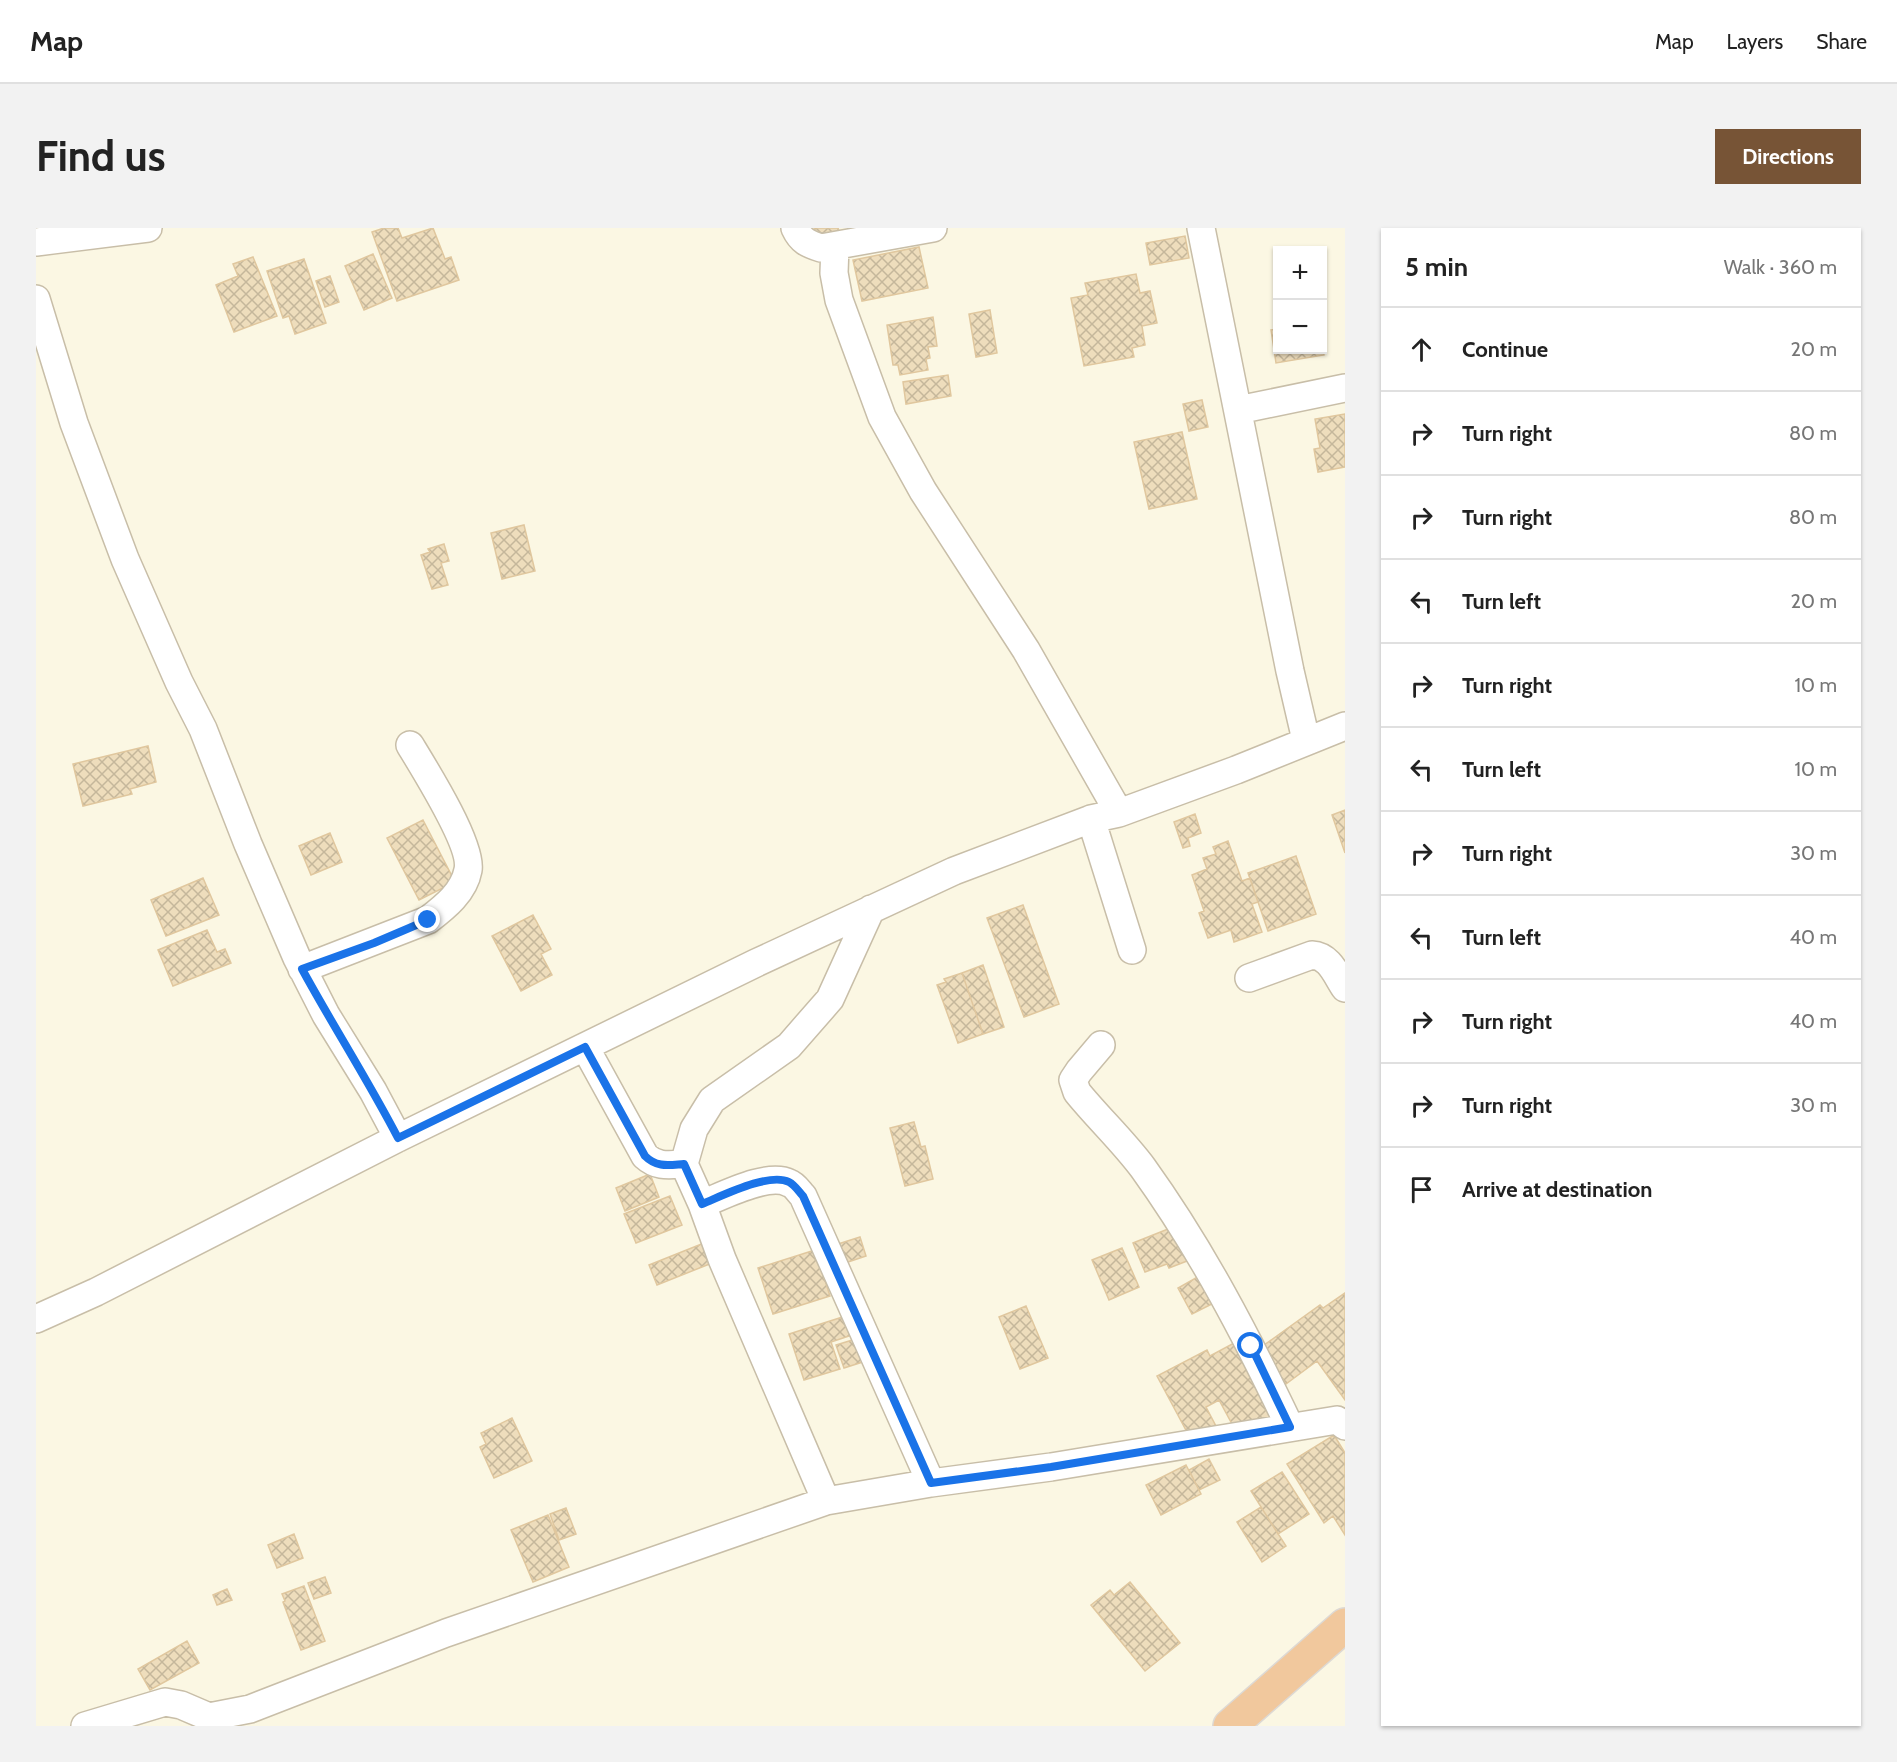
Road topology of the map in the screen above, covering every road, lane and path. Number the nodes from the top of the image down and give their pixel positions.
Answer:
1 (147, 228) edge
2 (795, 228) edge
3 (933, 228) edge
4 (1200, 228) edge
5 (36, 242) edge
6 (835, 246) junction
7 (36, 299) edge
8 (1345, 388) edge
9 (1238, 410) junction
10 (1345, 726) edge
11 (1306, 740) junction
12 (410, 745) dead end
13 (1119, 813) junction
14 (1091, 819) junction
15 (871, 909) junction
16 (1132, 950) dead end
17 (302, 969) junction
18 (1249, 978) dead end
19 (1345, 988) edge
20 (1101, 1045) dead end
21 (585, 1047) junction
22 (398, 1138) junction
23 (684, 1164) junction
24 (702, 1204) junction
25 (36, 1319) edge
26 (1345, 1426) edge
27 (1290, 1427) junction
28 (931, 1483) junction
29 (826, 1501) junction
30 (1345, 1625) edge
31 (85, 1726) edge
32 (1230, 1726) edge

1 - 5 street
2 - 6 street
3 - 6 street
4 - 9 street
6 - 13 street
7 - 17 street
8 - 9 street
9 - 11 street
10 - 11 street
11 - 13 street
12 - 17 street
13 - 14 street
14 - 15 street
14 - 16 street
15 - 21 street
15 - 23 street
17 - 22 street
18 - 19 street
20 - 27 street
21 - 22 street
21 - 23 street
22 - 25 street
23 - 24 street
24 - 28 street
24 - 29 street
26 - 27 street
27 - 28 street
28 - 29 street
29 - 31 street
30 - 32 highway

